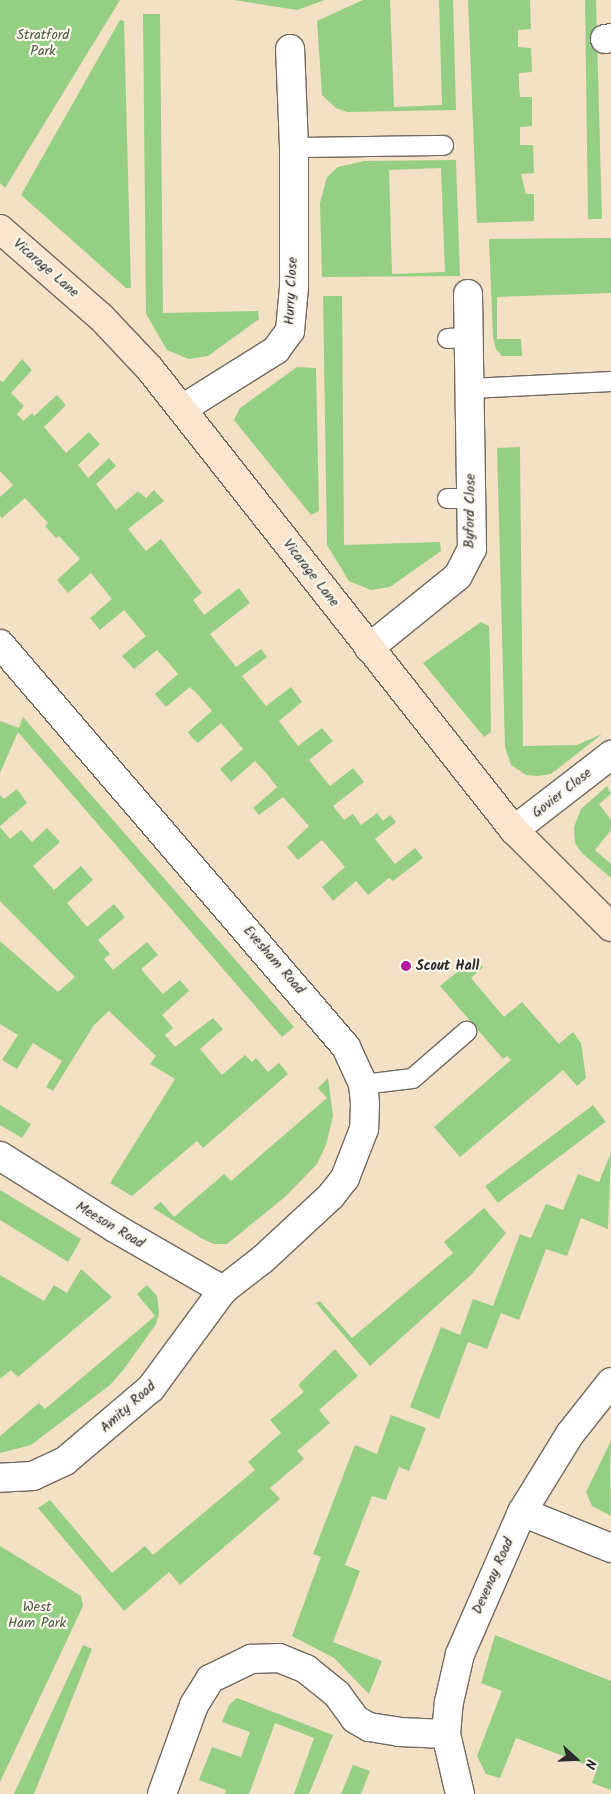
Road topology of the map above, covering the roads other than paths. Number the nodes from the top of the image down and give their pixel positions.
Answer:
1 (290, 49) dead end
2 (443, 145) dead end
3 (294, 147) junction
4 (0, 229) edge
5 (468, 294) dead end
6 (611, 381) edge
7 (470, 388) junction
8 (182, 409) junction
9 (0, 644) edge
10 (369, 648) junction
11 (611, 755) edge
12 (514, 830) junction
13 (611, 927) edge
14 (466, 1031) dead end
15 (363, 1084) junction
16 (0, 1156) edge
17 (223, 1290) junction
18 (611, 1382) edge
19 (0, 1478) edge
20 (522, 1512) junction
21 (611, 1548) edge
22 (446, 1734) junction
23 (162, 1794) edge
24 (460, 1794) edge

1 - 3 street, Hurry Close
2 - 3 lane
3 - 8 street, Hurry Close
4 - 8 main road, Vicarage Lane
5 - 7 street, Byford Close
6 - 7 lane
7 - 10 street, Byford Close
8 - 10 main road, Vicarage Lane
9 - 15 street, Evesham Road
10 - 12 main road, Vicarage Lane
11 - 12 street, Govier Close
12 - 13 main road, Vicarage Lane
14 - 15 lane
15 - 17 street, Evesham Road
16 - 17 street, Meeson Road
17 - 19 street, Amity Road
18 - 20 street, Devenay Road
20 - 21 street
20 - 22 street, Devenay Road
22 - 23 street
22 - 24 street, Devenay Road

